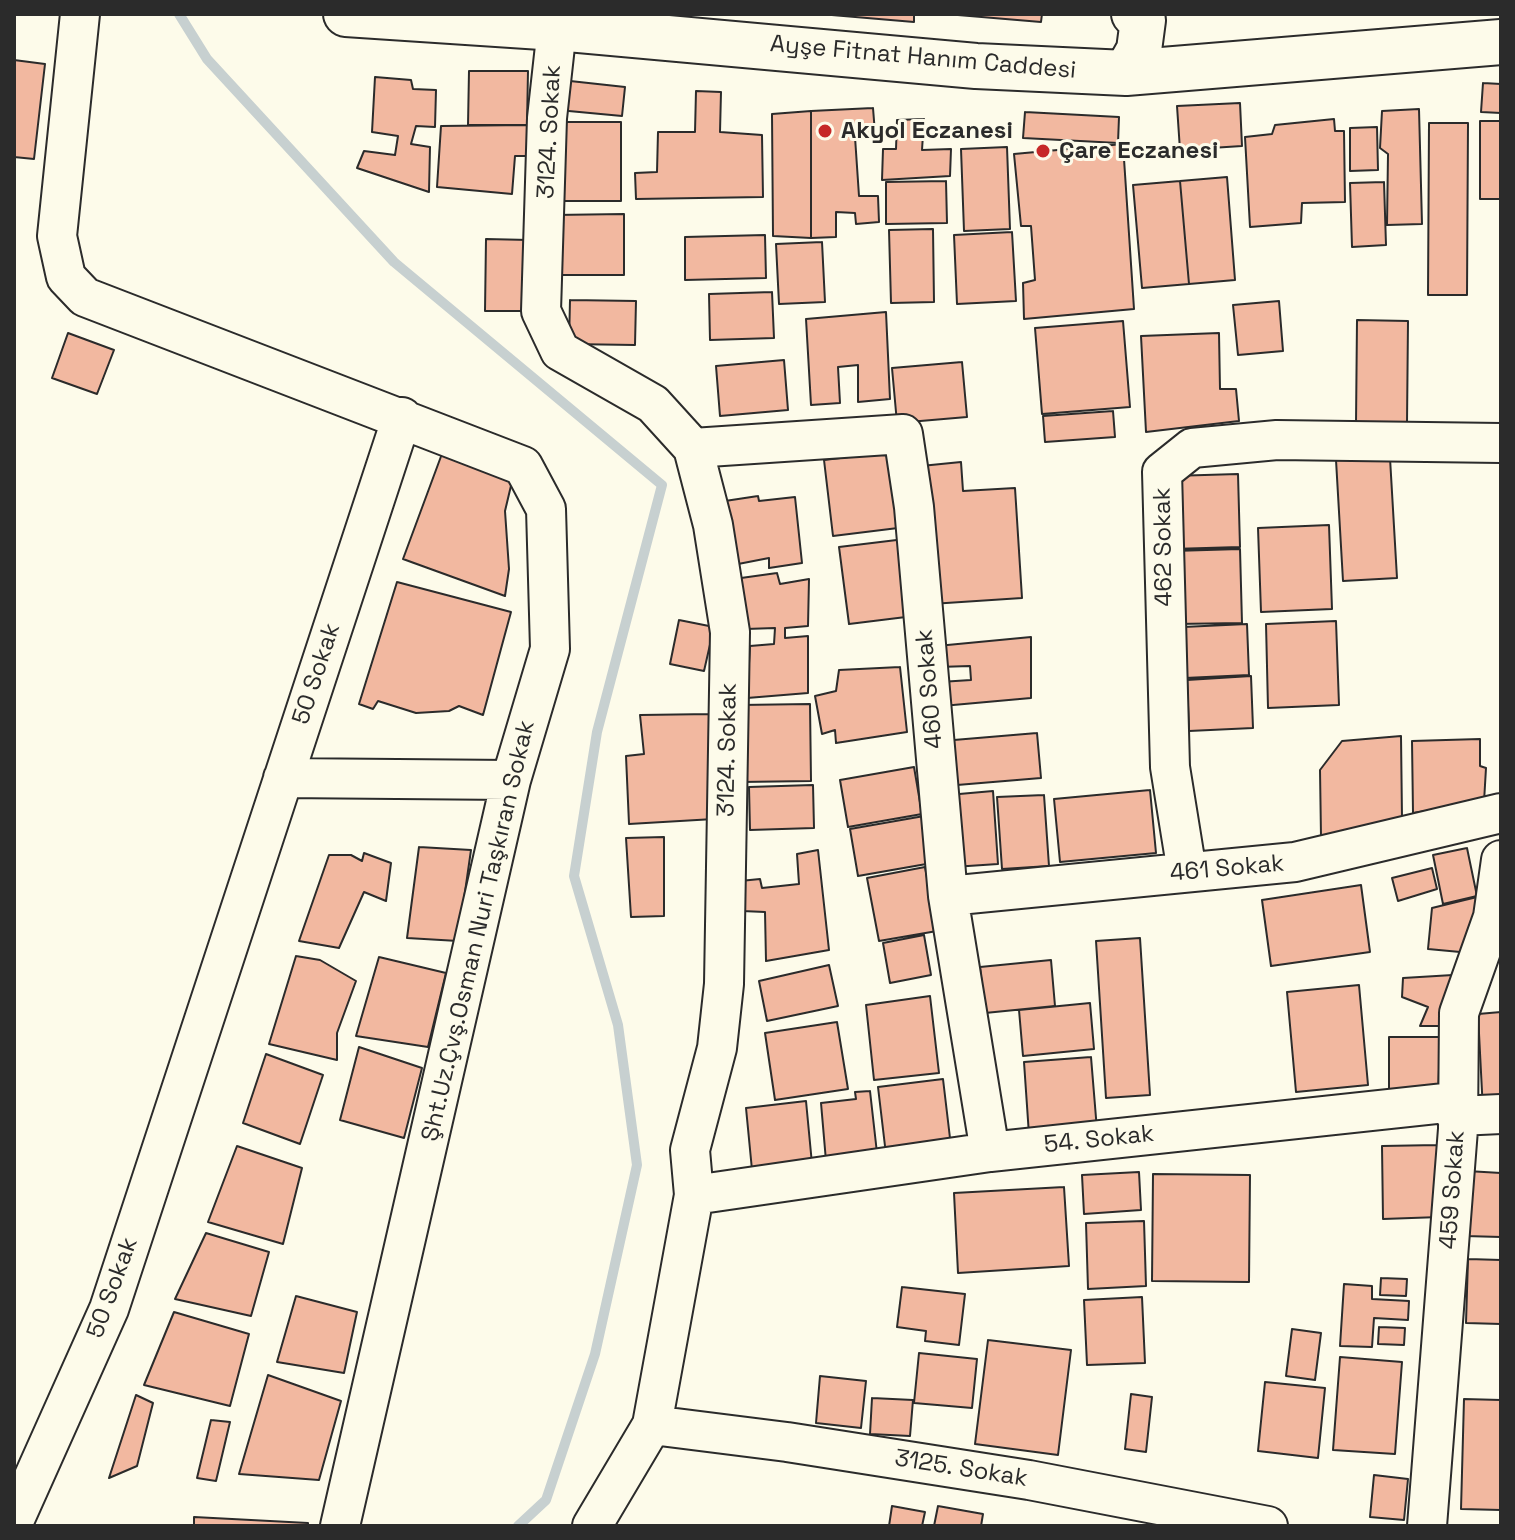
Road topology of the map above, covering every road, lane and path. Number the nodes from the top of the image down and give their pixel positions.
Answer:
1 (80, 14) edge
2 (346, 14) edge
3 (1134, 14) edge
4 (557, 28) junction
5 (1501, 42) edge
6 (1126, 73) junction
7 (402, 417) junction
8 (1501, 443) edge
9 (693, 448) junction
10 (283, 778) junction
11 (511, 780) junction
12 (1501, 813) edge
13 (1501, 860) edge
14 (1187, 872) junction
15 (948, 896) junction
16 (1501, 1114) edge
17 (1458, 1116) junction
18 (990, 1152) junction
19 (694, 1195) junction
20 (652, 1425) junction
21 (14, 1521) edge
22 (340, 1526) edge
23 (592, 1526) edge
24 (1268, 1526) edge
25 (1427, 1526) edge

1 - 7 street
2 - 4 main road, Ayşe Fitnat Hanım Caddesi
3 - 6 main road
4 - 6 main road, Ayşe Fitnat Hanım Caddesi
4 - 9 street, 3124. Sokak
5 - 6 main road, Ayşe Fitnat Hanım Caddesi
7 - 10 street, 50 Sokak
7 - 11 street, Şht.Uz.Çvş.Osman Nuri Taşkıran Sokak
8 - 14 street, 462 Sokak
9 - 15 street, 460 Sokak
9 - 19 street, 3124. Sokak
10 - 11 street
10 - 21 street, 50 Sokak
11 - 22 street, Şht.Uz.Çvş.Osman Nuri Taşkıran Sokak
12 - 14 street, 461 Sokak
13 - 17 street, 459 Sokak
14 - 15 street, 461 Sokak
15 - 18 street, 460 Sokak
16 - 17 street, 54. Sokak
17 - 18 street, 54. Sokak
17 - 25 street, 459 Sokak
18 - 19 street, 54. Sokak
19 - 20 street, 3124. Sokak
20 - 23 street, 3124. Sokak
20 - 24 street, 3125. Sokak

